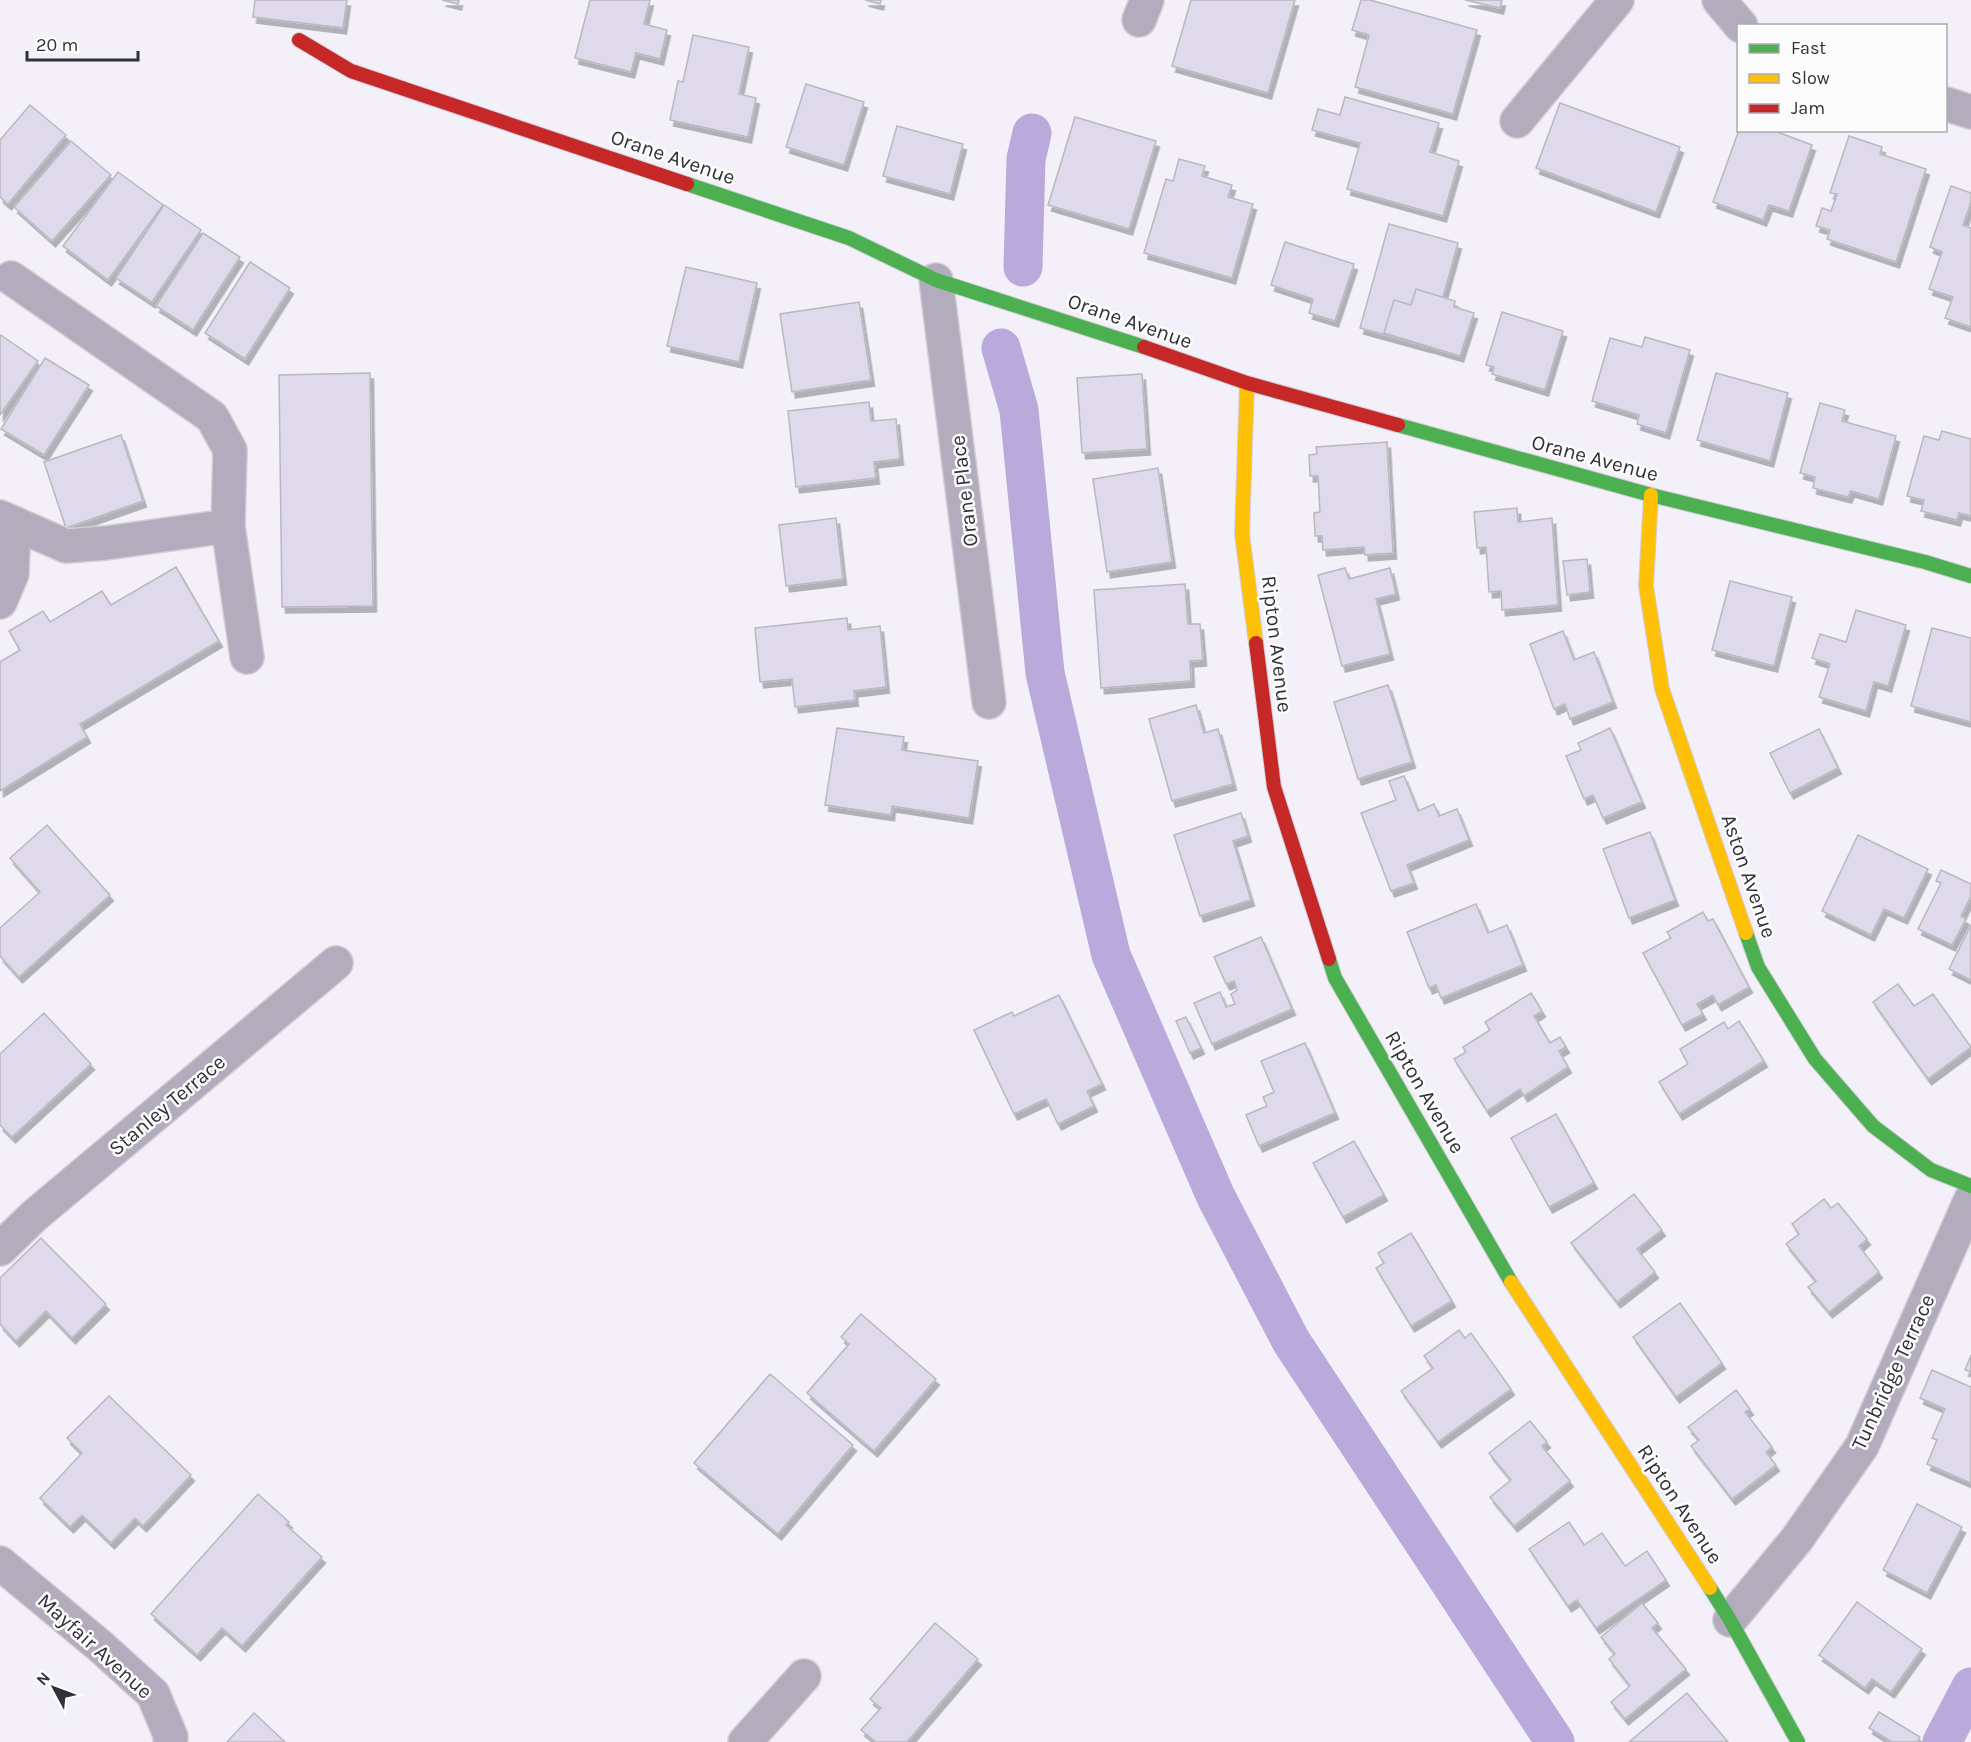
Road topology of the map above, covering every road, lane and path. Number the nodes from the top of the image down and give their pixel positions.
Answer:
1 (1617, 0) edge
2 (1719, 0) edge
3 (1739, 24) edge
4 (299, 40) dead end
5 (1947, 104) edge
6 (1971, 112) edge
7 (1517, 121) dead end
8 (11, 279) dead end
9 (936, 280) junction
10 (1247, 383) junction
11 (1651, 495) junction
12 (7, 520) edge
13 (228, 526) junction
14 (1971, 576) edge
15 (0, 602) edge
16 (248, 657) dead end
17 (989, 702) dead end
18 (336, 963) dead end
19 (1971, 1185) edge
20 (1971, 1198) edge
21 (0, 1249) edge
22 (0, 1563) edge
23 (1730, 1620) junction
24 (804, 1676) dead end
25 (170, 1742) edge
26 (745, 1742) edge
27 (1798, 1742) edge

1 - 7 street
2 - 3 street
4 - 9 street, Orane Avenue
5 - 6 street
8 - 13 street
9 - 10 street, Orane Avenue
9 - 17 street, Orane Place
10 - 11 street, Orane Avenue
10 - 23 street, Ripton Avenue
11 - 14 street, Orane Avenue
11 - 19 street, Aston Avenue
12 - 13 street
12 - 15 street
13 - 16 street
18 - 21 street, Stanley Terrace
20 - 23 street, Tunbridge Terrace
22 - 25 street, Mayfair Avenue
23 - 27 street, Ripton Avenue
24 - 26 street

